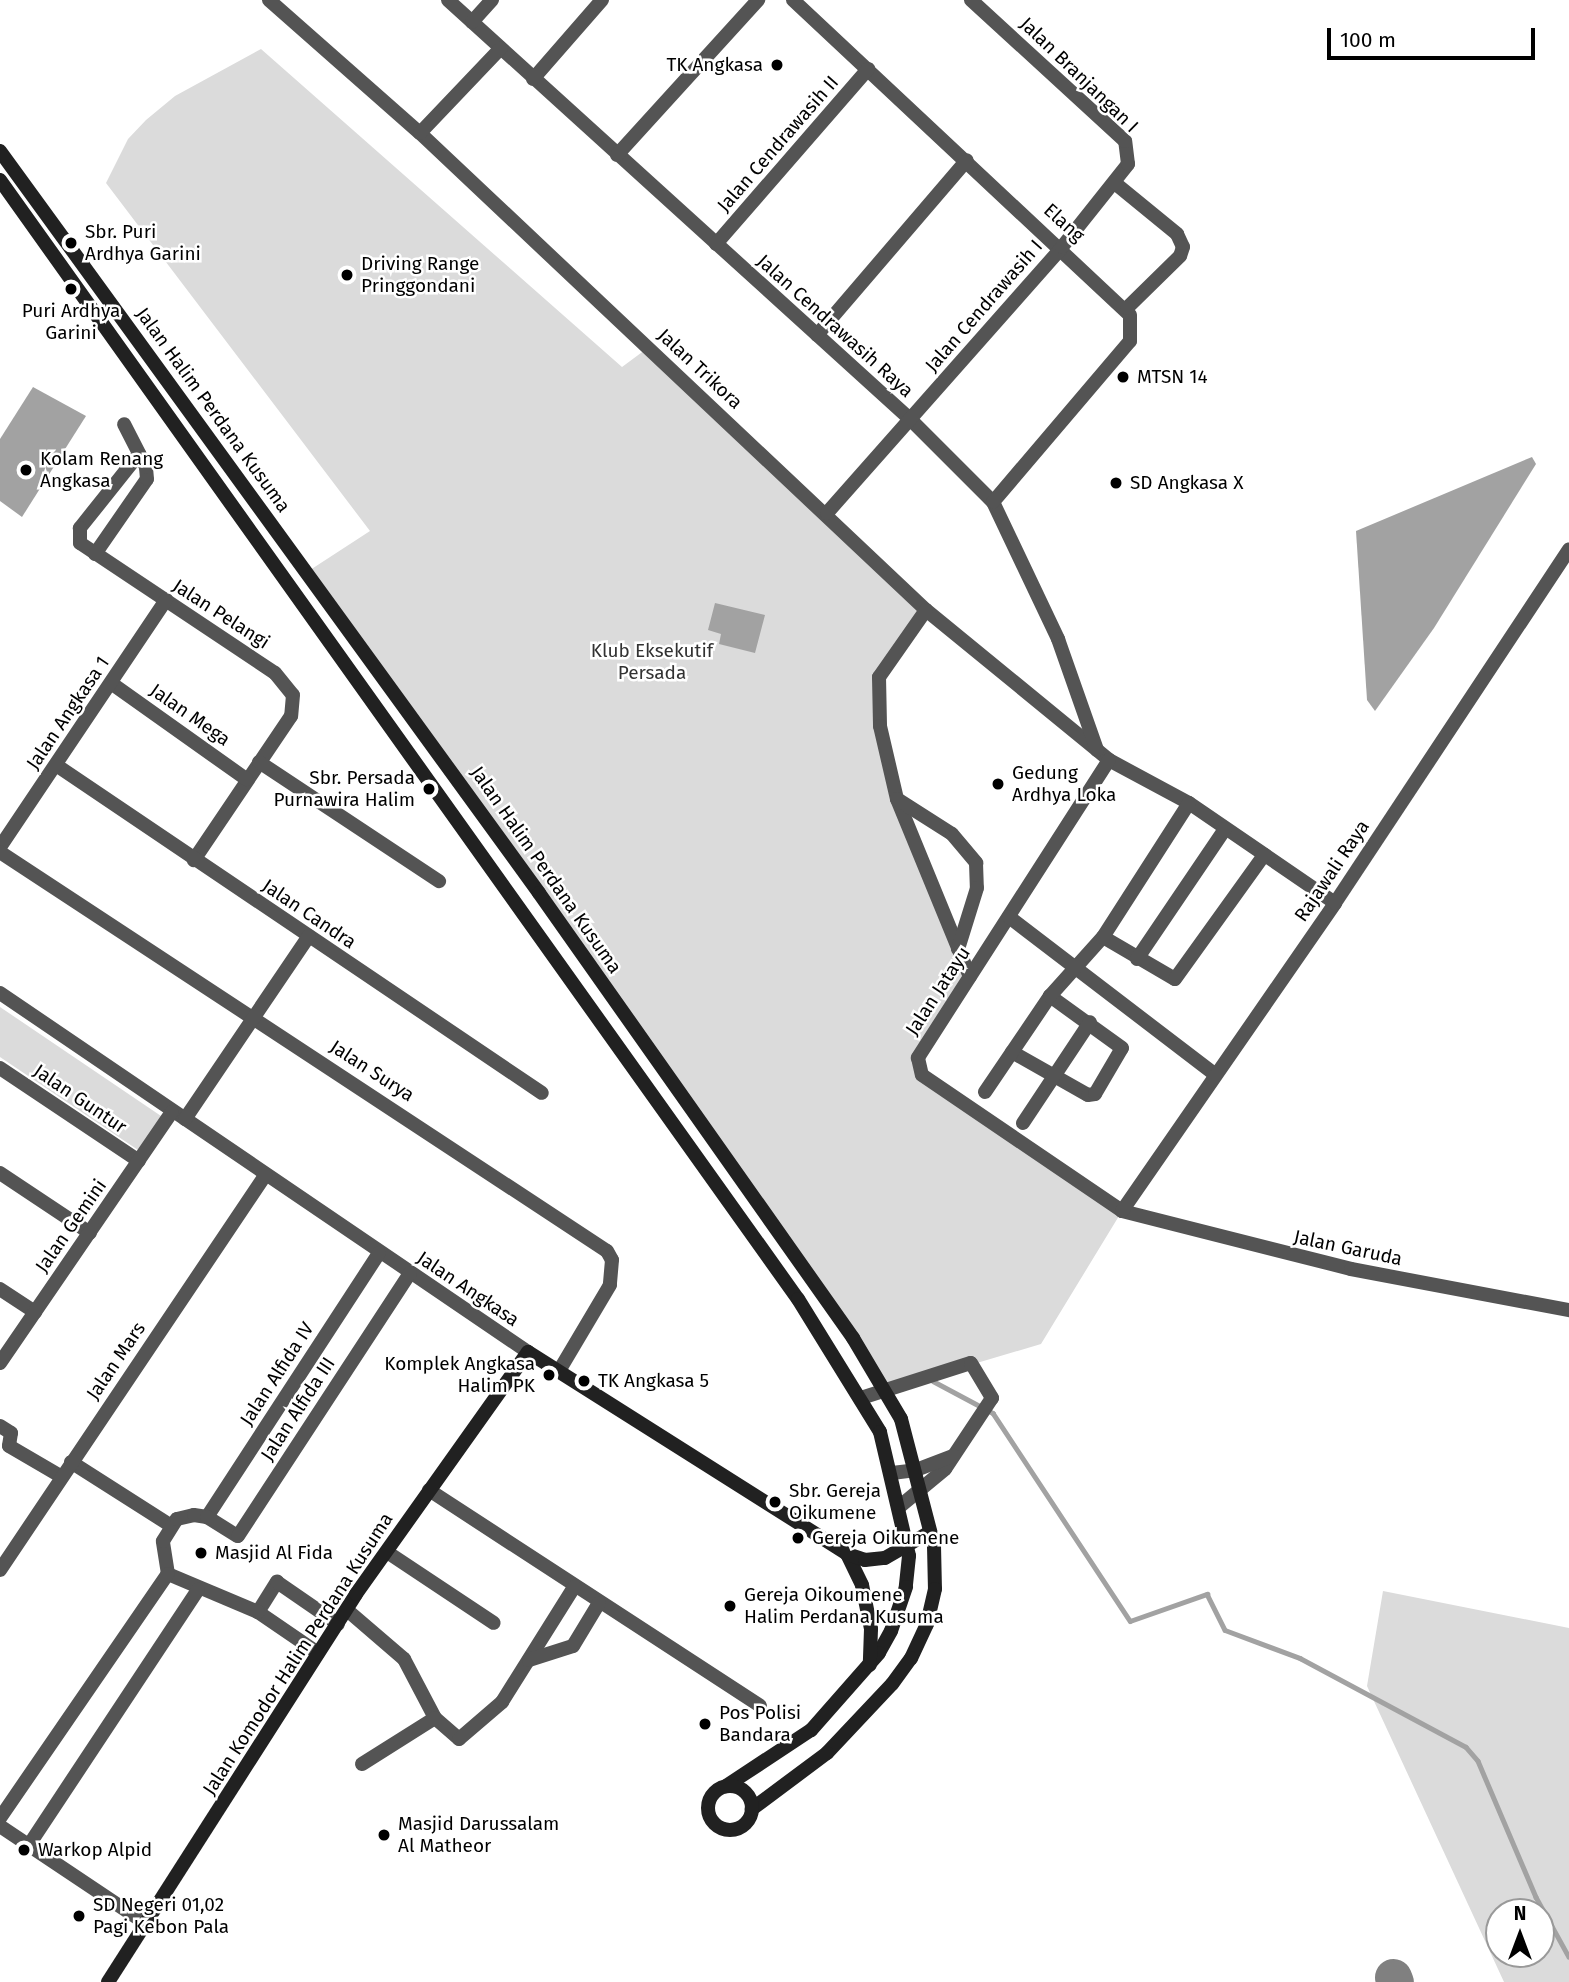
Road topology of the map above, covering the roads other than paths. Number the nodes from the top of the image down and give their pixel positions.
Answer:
1 (270, 0) edge
2 (448, 0) edge
3 (492, 0) edge
4 (602, 0) edge
5 (758, 0) edge
6 (793, 0) edge
7 (971, 0) edge
8 (472, 22) junction
9 (501, 48) junction
10 (868, 69) junction
11 (533, 79) junction
12 (420, 133) junction
13 (1129, 149) joint
14 (0, 151) edge
15 (617, 155) junction
16 (967, 160) junction
17 (0, 180) edge
18 (1116, 184) junction
19 (716, 244) junction
20 (1062, 247) junction
21 (1127, 308) junction
22 (817, 335) junction
23 (909, 419) junction
24 (124, 424) dead end
25 (139, 454) junction
26 (102, 502) junction
27 (993, 502) junction
28 (827, 513) junction
29 (121, 518) junction
30 (1569, 549) edge
31 (95, 554) junction
32 (166, 600) junction
33 (926, 610) junction
34 (111, 683) junction
35 (1104, 756) junction
36 (259, 762) junction
37 (57, 765) junction
38 (246, 779) junction
39 (897, 799) junction
40 (1189, 803) junction
41 (1225, 829) junction
42 (0, 849) edge
43 (1264, 855) junction
44 (194, 860) junction
45 (439, 881) dead end
46 (1335, 903) junction
47 (1009, 918) junction
48 (309, 936) junction
49 (1103, 937) junction
50 (958, 949) junction
51 (1137, 958) junction
52 (1074, 966) junction
53 (970, 976) junction
54 (0, 993) edge
55 (1050, 996) junction
56 (254, 1016) junction
57 (1090, 1022) junction
58 (1012, 1052) junction
59 (0, 1069) edge
60 (1216, 1075) junction
61 (1053, 1076) junction
62 (985, 1092) dead end
63 (542, 1093) dead end
64 (178, 1115) junction
65 (1023, 1123) dead end
66 (139, 1161) junction
67 (0, 1173) edge
68 (265, 1175) junction
69 (1122, 1211) junction
70 (90, 1233) junction
71 (379, 1253) junction
72 (410, 1273) junction
73 (0, 1289) edge
74 (1569, 1310) edge
75 (35, 1312) junction
76 (528, 1352) junction
77 (0, 1363) edge
78 (559, 1371) junction
79 (886, 1390) junction
80 (861, 1398) junction
81 (0, 1426) edge
82 (953, 1457) junction
83 (71, 1462) junction
84 (916, 1470) junction
85 (892, 1473) junction
86 (62, 1476) junction
87 (429, 1490) junction
88 (921, 1492) junction
89 (899, 1507) junction
90 (207, 1517) junction
91 (170, 1525) junction
92 (930, 1532) junction
93 (908, 1546) junction
94 (387, 1552) junction
95 (847, 1554) junction
96 (0, 1570) edge
97 (168, 1574) junction
98 (574, 1587) junction
99 (198, 1590) junction
100 (598, 1603) junction
101 (347, 1610) junction
102 (258, 1612) junction
103 (494, 1623) dead end
104 (338, 1624) junction
105 (318, 1653) junction
106 (529, 1660) junction
107 (870, 1665) junction
108 (760, 1706) dead end
109 (435, 1718) junction
110 (362, 1764) dead end
111 (726, 1786) junction
112 (752, 1809) junction
113 (0, 1818) edge
114 (0, 1826) edge
115 (29, 1846) junction
116 (145, 1923) junction
117 (108, 1982) edge

1 - 12 street, Jalan Trikora
2 - 8 street, Jalan Cendrawasih Raya
3 - 8 street
4 - 11 street
5 - 15 street
6 - 10 street, Elang
7 - 13 street, Jalan Branjangan I
8 - 9 street, Jalan Cendrawasih Raya
9 - 11 street, Jalan Cendrawasih Raya
9 - 12 street
10 - 16 street, Elang
10 - 19 street, Jalan Cendrawasih II
11 - 15 street, Jalan Cendrawasih Raya
12 - 28 street, Jalan Trikora
13 - 18 street, Jalan Cendrawasih I
14 - 79 street, Jalan Halim Perdana Kusuma
15 - 19 street, Jalan Cendrawasih Raya
16 - 20 street, Elang
16 - 22 street
17 - 80 street, Jalan Halim Perdana Kusuma
18 - 20 street, Jalan Cendrawasih I
18 - 21 street
19 - 22 street, Jalan Cendrawasih Raya
20 - 21 street, Elang
20 - 23 street, Jalan Cendrawasih I
21 - 27 street
22 - 23 street, Jalan Cendrawasih Raya
23 - 27 street, Jalan Cendrawasih Raya
23 - 28 street, Jalan Cendrawasih I
24 - 25 street
25 - 26 street
25 - 29 street
26 - 29 street
26 - 31 street
27 - 35 street, Jalan Cendrawasih Raya
28 - 33 street, Jalan Trikora
29 - 31 street
30 - 46 street, Rajawali Raya
31 - 32 street, Jalan Pelangi
32 - 34 street, Jalan Angkasa 1
32 - 36 street, Jalan Pelangi
33 - 35 street, Jalan Trikora
33 - 39 street
34 - 37 street, Jalan Angkasa 1
34 - 38 street, Jalan Mega
35 - 40 street, Jalan Trikora
35 - 47 street, Jalan Jatayu
36 - 38 street, Jalan Pelangi
36 - 45 street
37 - 42 street, Jalan Angkasa 1
37 - 44 street, Jalan Candra
38 - 44 street, Jalan Pelangi
39 - 50 street
39 - 50 street
40 - 41 street, Jalan Trikora
40 - 49 street
41 - 43 street, Jalan Trikora
41 - 51 street
42 - 56 street, Jalan Surya
43 - 46 street, Jalan Trikora
43 - 51 street
44 - 48 street, Jalan Candra
46 - 60 street, Rajawali Raya
47 - 52 street
47 - 53 street, Jalan Jatayu
48 - 56 street, Jalan Gemini
48 - 63 street, Jalan Candra
49 - 51 street
49 - 52 street
50 - 53 street
52 - 55 street
52 - 60 street
53 - 69 street, Jalan Jatayu
54 - 64 street, Jalan Angkasa
55 - 57 street
55 - 58 street
56 - 64 street, Jalan Gemini
56 - 78 street, Jalan Surya
57 - 61 street
57 - 61 street
58 - 61 street
58 - 62 street
59 - 66 street, Jalan Guntur
60 - 69 street, Rajawali Raya
61 - 65 street
64 - 66 street, Jalan Gemini
64 - 68 street, Jalan Angkasa
66 - 70 street, Jalan Gemini
67 - 70 street
68 - 71 street, Jalan Angkasa
68 - 83 street, Jalan Mars
69 - 74 street, Jalan Garuda
70 - 75 street, Jalan Gemini
71 - 72 street, Jalan Angkasa
71 - 90 street, Jalan Alfida IV
72 - 76 street, Jalan Angkasa
72 - 90 street, Jalan Alfida III
73 - 75 street
75 - 77 street, Jalan Gemini
76 - 78 street, Jalan Angkasa
76 - 87 street, Jalan Komodor Halim Perdana Kusuma
78 - 95 street, Jalan Angkasa
79 - 80 street
79 - 82 street
79 - 84 street, Jalan Halim Perdana Kusuma
80 - 85 street, Jalan Halim Perdana Kusuma
81 - 86 street
82 - 84 street
82 - 88 street
83 - 86 street, Jalan Mars
83 - 91 street
84 - 85 street
84 - 88 street, Jalan Halim Perdana Kusuma
85 - 89 street, Jalan Halim Perdana Kusuma
86 - 96 street, Jalan Mars
87 - 94 street, Jalan Komodor Halim Perdana Kusuma
87 - 98 street
88 - 89 street
88 - 92 street, Jalan Halim Perdana Kusuma
89 - 93 street, Jalan Halim Perdana Kusuma
90 - 91 street
91 - 97 street
92 - 93 street, Jalan Angkasa
92 - 112 street, Jalan Halim Perdana Kusuma
93 - 95 street, Jalan Angkasa
93 - 107 street, Jalan Halim Perdana Kusuma
94 - 101 street, Jalan Komodor Halim Perdana Kusuma
94 - 103 street
95 - 107 street
97 - 99 street
97 - 113 street
98 - 100 street
98 - 106 street
99 - 102 street
99 - 115 street
100 - 106 street
100 - 108 street
101 - 104 street, Jalan Komodor Halim Perdana Kusuma
101 - 109 street
102 - 104 street
102 - 105 street
104 - 105 street, Jalan Komodor Halim Perdana Kusuma
105 - 116 street, Jalan Komodor Halim Perdana Kusuma
106 - 109 street
107 - 111 street, Jalan Halim Perdana Kusuma
109 - 110 street
111 - 112 street
111 - 112 street
114 - 115 street
115 - 116 street
116 - 117 street, Jalan Komodor Halim Perdana Kusuma

